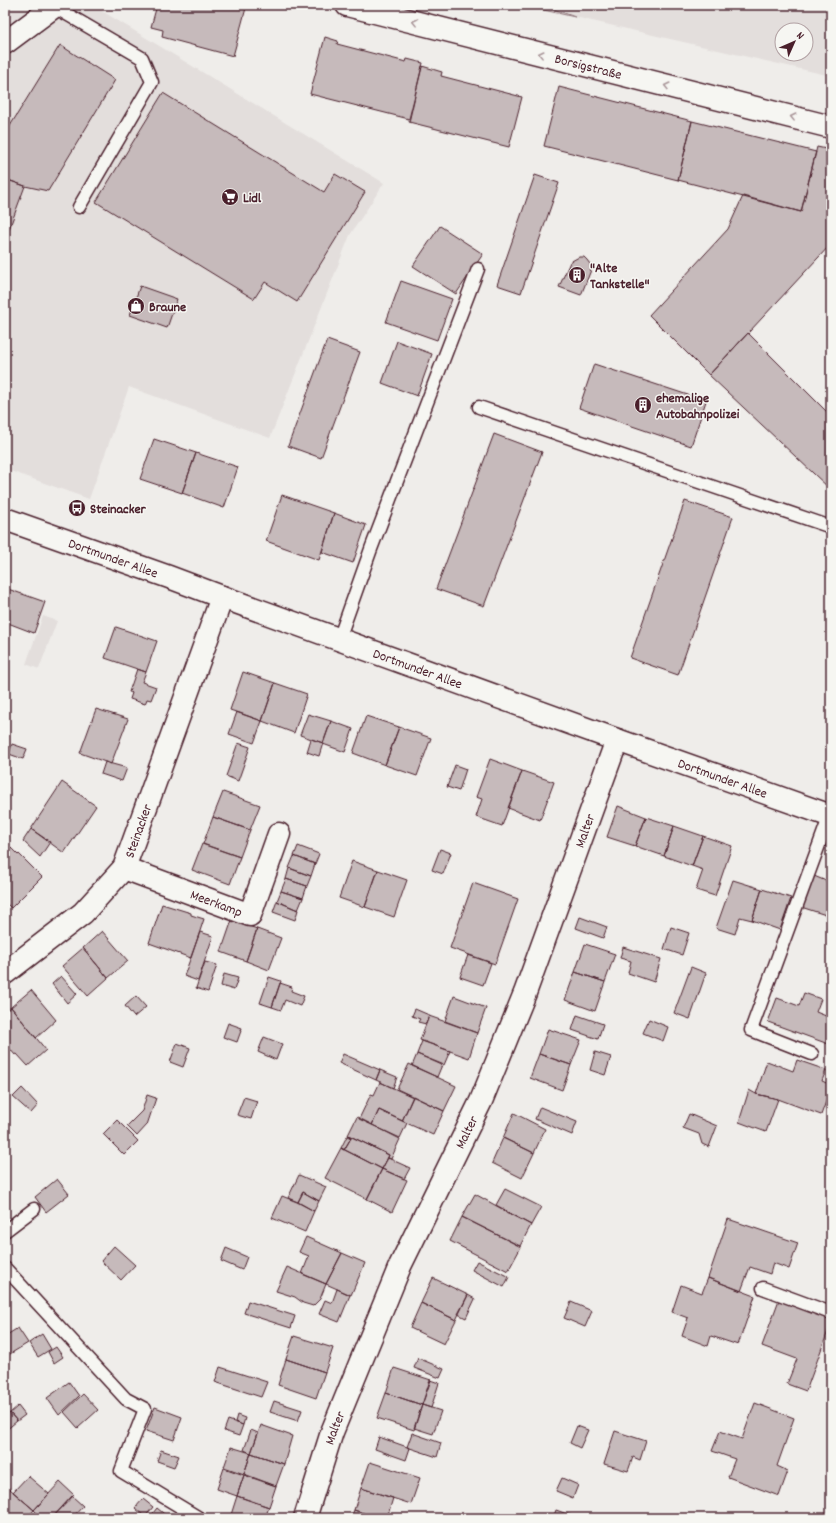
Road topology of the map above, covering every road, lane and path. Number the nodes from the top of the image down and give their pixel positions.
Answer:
1 (53, 5) edge
2 (347, 5) edge
3 (5, 43) edge
4 (831, 127) edge
5 (79, 207) dead end
6 (478, 269) dead end
7 (479, 407) dead end
8 (5, 519) edge
9 (831, 527) edge
10 (222, 597) junction
11 (339, 639) junction
12 (617, 740) junction
13 (830, 816) edge
14 (279, 834) dead end
15 (124, 868) junction
16 (5, 973) edge
17 (812, 1054) dead end
18 (34, 1209) dead end
19 (5, 1231) edge
20 (5, 1268) edge
21 (763, 1288) dead end
22 (831, 1313) edge
23 (199, 1518) edge
24 (304, 1518) edge

1 - 3 street
1 - 5 lane
4 -> 2 street, Borsigstraße
6 - 11 lane
7 - 9 lane
8 - 10 street, Dortmunder Allee
10 - 11 street, Dortmunder Allee
10 - 15 street, Steinacker
11 - 12 street, Dortmunder Allee
12 - 13 street, Dortmunder Allee
12 - 24 street, Malter
13 - 17 lane
14 - 15 street, Meerkamp
15 - 16 street, Steinacker
18 - 19 lane
20 - 23 lane
21 - 22 lane

